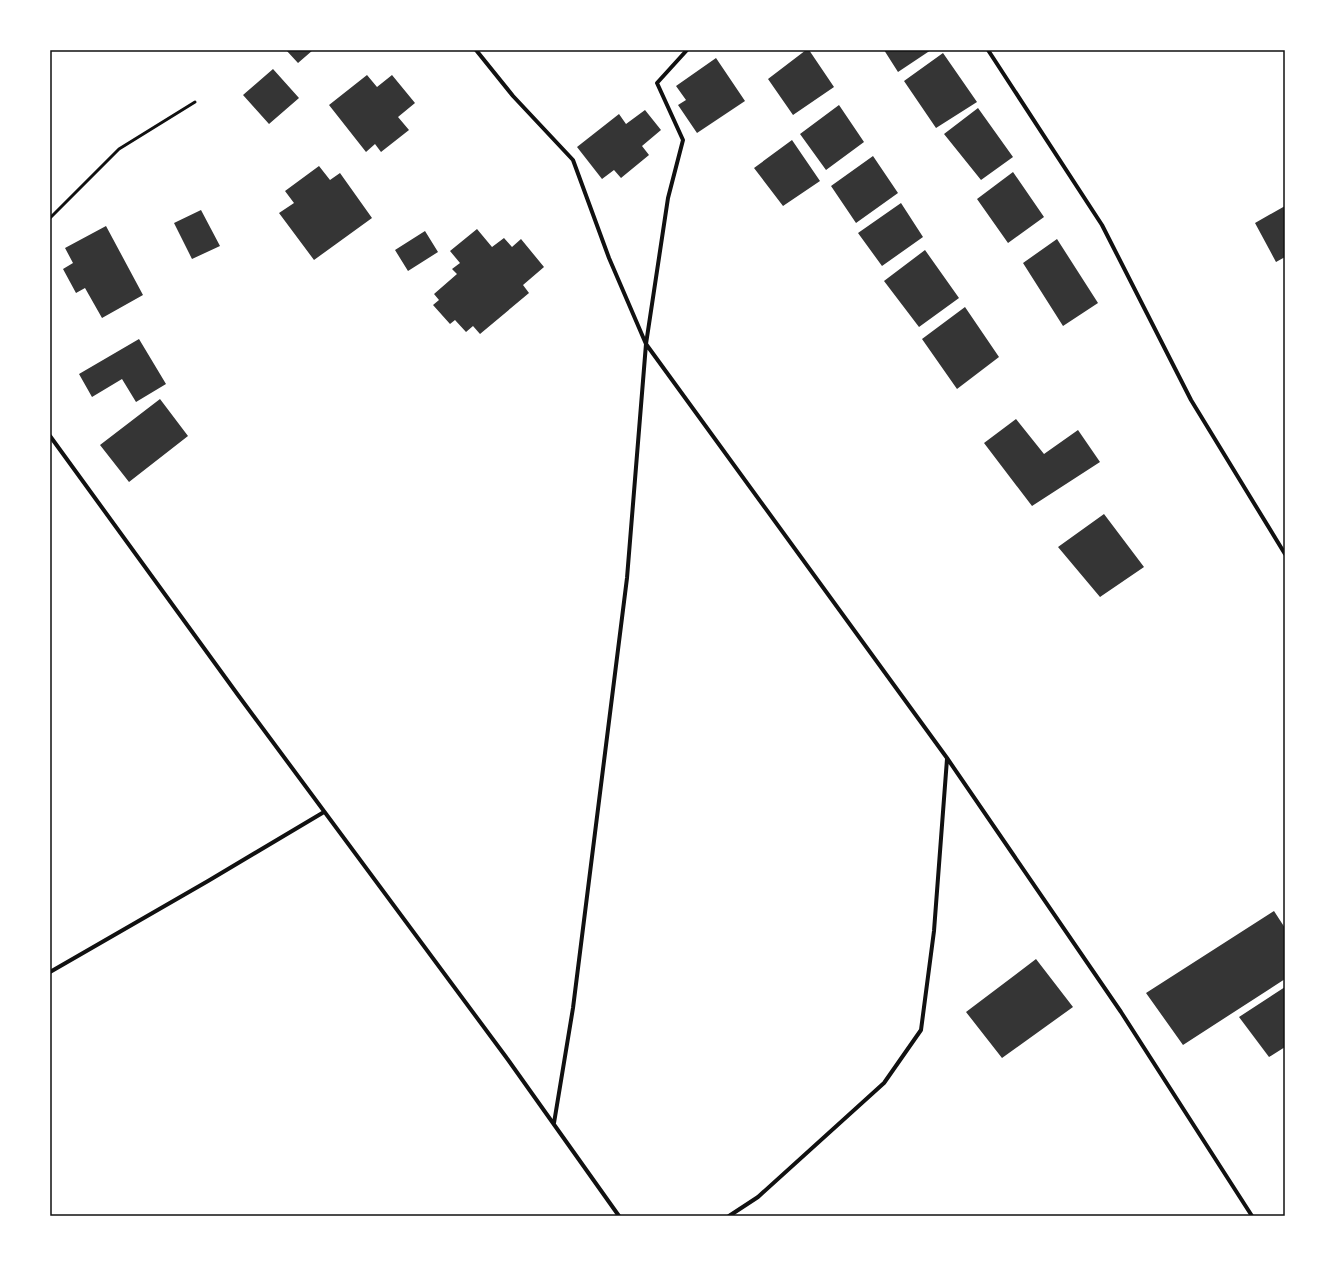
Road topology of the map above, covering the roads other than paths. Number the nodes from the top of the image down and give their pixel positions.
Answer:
1 (476, 50) edge
2 (687, 50) edge
3 (988, 50) edge
4 (195, 102) dead end
5 (50, 218) edge
6 (646, 344) junction
7 (50, 436) edge
8 (1285, 554) edge
9 (947, 758) junction
10 (324, 812) junction
11 (50, 972) edge
12 (554, 1123) junction
13 (619, 1216) edge
14 (729, 1216) edge
15 (1252, 1216) edge

1 - 6 street
2 - 6 street
3 - 8 street
4 - 5 lane
6 - 9 street
6 - 12 street
7 - 10 street
9 - 14 street
9 - 15 street
10 - 11 street
10 - 12 street
12 - 13 street

